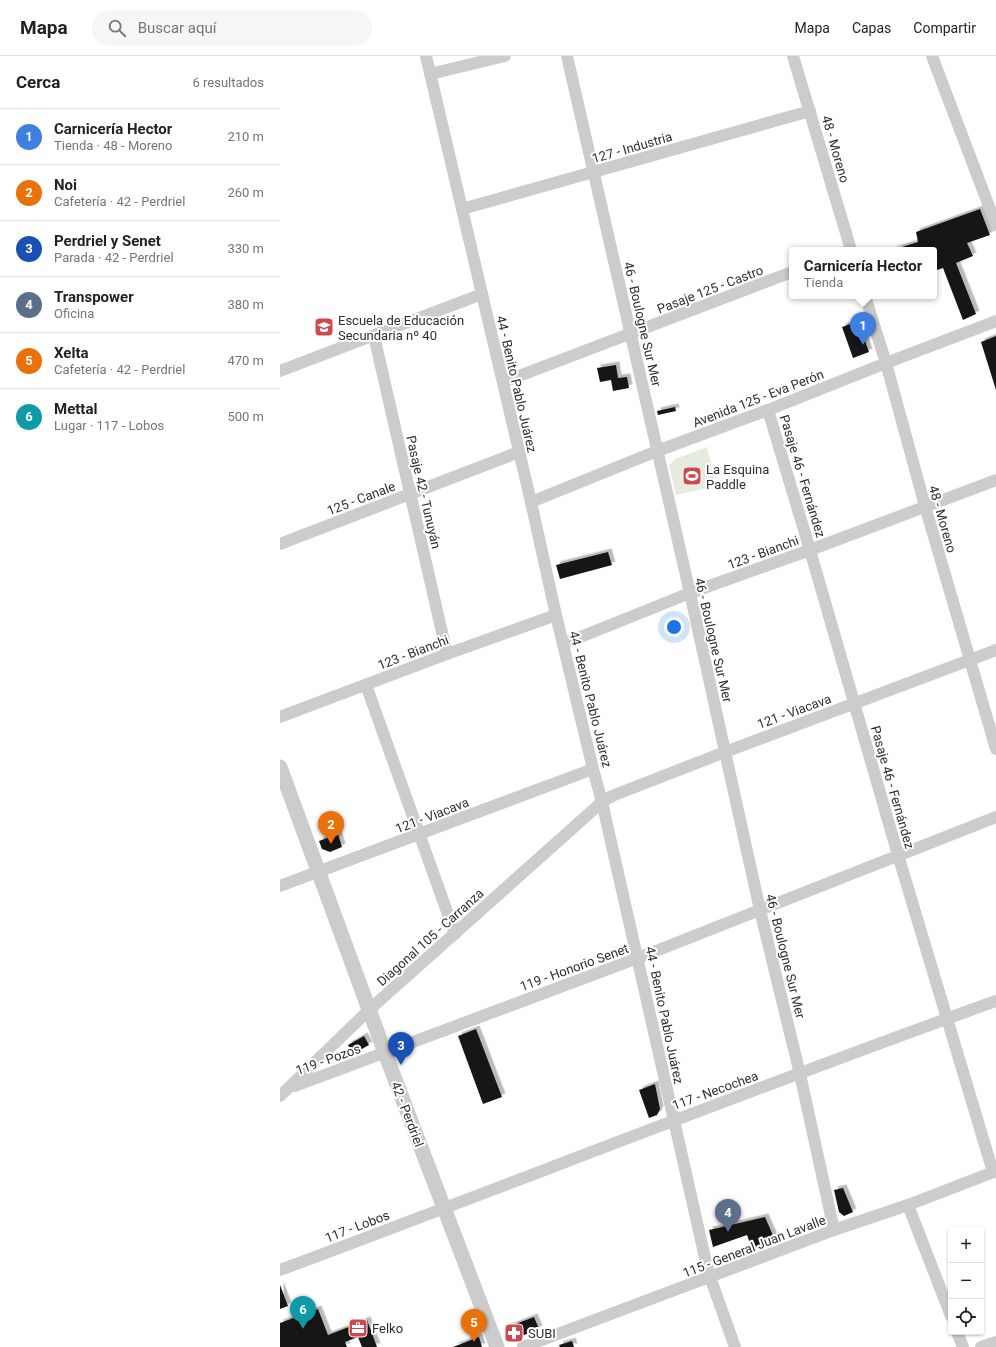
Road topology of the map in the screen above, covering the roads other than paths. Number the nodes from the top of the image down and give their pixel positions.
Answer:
1 (426, 56) edge
2 (505, 56) edge
3 (567, 56) edge
4 (793, 56) edge
5 (932, 56) edge
6 (430, 74) junction
7 (810, 111) junction
8 (593, 172) junction
9 (462, 209) junction
10 (996, 225) edge
11 (849, 247) edge
12 (789, 273) edge
13 (482, 294) junction
14 (866, 299) edge
15 (996, 321) edge
16 (631, 334) junction
17 (374, 336) junction
18 (886, 362) junction
19 (280, 371) edge
20 (503, 382) junction
21 (768, 410) junction
22 (657, 451) junction
23 (519, 452) junction
24 (996, 480) edge
25 (410, 495) junction
26 (531, 502) junction
27 (925, 506) junction
28 (280, 544) edge
29 (810, 550) junction
30 (690, 593) junction
31 (556, 615) junction
32 (563, 644) junction
33 (996, 650) edge
34 (447, 654) junction
35 (970, 660) junction
36 (366, 686) junction
37 (854, 704) junction
38 (280, 717) edge
39 (996, 749) edge
40 (725, 752) junction
41 (280, 767) edge
42 (593, 769) junction
43 (602, 802) junction
44 (996, 817) edge
45 (419, 835) junction
46 (898, 855) junction
47 (318, 872) junction
48 (280, 886) edge
49 (760, 910) junction
50 (455, 934) junction
51 (638, 958) junction
52 (996, 1001) edge
53 (369, 1010) junction
54 (948, 1019) junction
55 (385, 1053) junction
56 (800, 1074) junction
57 (285, 1089) edge
58 (280, 1096) edge
59 (674, 1120) junction
60 (995, 1172) edge
61 (908, 1205) junction
62 (444, 1208) junction
63 (834, 1230) junction
64 (280, 1270) edge
65 (710, 1277) junction
66 (948, 1308) edge
67 (958, 1335) edge
68 (996, 1342) edge
69 (498, 1347) edge
70 (523, 1347) edge
71 (735, 1347) edge
72 (963, 1347) edge
73 (981, 1347) edge

1 - 6 street, 44 - Benito Pablo Juárez
2 - 6 street
3 - 8 street, 46 - Boulogne Sur Mer
4 - 7 street, 48 - Moreno
5 - 10 street
6 - 9 street, 44 - Benito Pablo Juárez
7 - 8 street, 127 - Industria
7 - 11 street, 48 - Moreno
8 - 9 street, 127 - Industria
8 - 16 street, 46 - Boulogne Sur Mer
9 - 13 street, 44 - Benito Pablo Juárez
12 - 16 street, Pasaje 125 - Castro
13 - 17 street
13 - 20 street, 44 - Benito Pablo Juárez
14 - 18 street, 48 - Moreno
15 - 18 street, Avenida 125 - Eva Perón
16 - 20 street, Pasaje 125 - Castro
16 - 22 street, 46 - Boulogne Sur Mer
17 - 19 street
17 - 25 street, Pasaje 42 - Tunuyán
18 - 21 street, Avenida 125 - Eva Perón
18 - 27 street, 48 - Moreno
20 - 23 street, 44 - Benito Pablo Juárez
21 - 22 street, Avenida 125 - Eva Perón
21 - 29 street, Pasaje 46 - Fernández
22 - 26 street, Avenida 125 - Eva Perón
22 - 30 street, 46 - Boulogne Sur Mer
23 - 25 street, 125 - Canale
23 - 26 street, 44 - Benito Pablo Juárez
24 - 27 street, 123 - Bianchi
25 - 28 street, 125 - Canale
25 - 34 street, Pasaje 42 - Tunuyán
26 - 31 street, 44 - Benito Pablo Juárez
27 - 29 street, 123 - Bianchi
27 - 35 street, 48 - Moreno
29 - 30 street, 123 - Bianchi
29 - 37 street, Pasaje 46 - Fernández
30 - 32 street, 123 - Bianchi
30 - 40 street, 46 - Boulogne Sur Mer
31 - 32 street, 44 - Benito Pablo Juárez
31 - 34 street, 123 - Bianchi
32 - 42 street, 44 - Benito Pablo Juárez
33 - 35 street, 121 - Viacava
34 - 36 street, 123 - Bianchi
35 - 37 street, 121 - Viacava
35 - 39 street, 48 - Moreno
36 - 38 street, 123 - Bianchi
36 - 45 street
37 - 40 street, 121 - Viacava
37 - 46 street, Pasaje 46 - Fernández
40 - 43 street, 121 - Viacava
40 - 49 street, 46 - Boulogne Sur Mer
41 - 47 street, 42 - Perdriel
42 - 43 street, 44 - Benito Pablo Juárez
42 - 45 street, 121 - Viacava
43 - 50 street, Diagonal 105 - Carranza
43 - 51 street, 44 - Benito Pablo Juárez
44 - 46 street, 119 - Honorio Senet
45 - 47 street, 121 - Viacava
45 - 50 street
46 - 49 street, 119 - Honorio Senet
46 - 54 street, Pasaje 46 - Fernández
47 - 48 street, 121 - Viacava
47 - 53 street, 42 - Perdriel
49 - 51 street, 119 - Honorio Senet
49 - 56 street, 46 - Boulogne Sur Mer
50 - 53 street, Diagonal 105 - Carranza
51 - 55 street, 119 - Honorio Senet
51 - 59 street, 44 - Benito Pablo Juárez
52 - 54 street, 117 - Necochea
53 - 55 street, 42 - Perdriel
53 - 57 street, Diagonal 105 - Carranza
54 - 56 street, 117 - Necochea
54 - 60 street, Pasaje 46 - Fernández
55 - 57 street, 119 - Pozos
55 - 62 street, 42 - Perdriel
56 - 59 street, 117 - Necochea
56 - 63 street, 46 - Boulogne Sur Mer
57 - 58 street, Diagonal 105 - Carranza
59 - 62 street, 117 - Necochea
59 - 65 street, 44 - Benito Pablo Juárez
60 - 61 street, 115 - General Juan Lavalle
61 - 63 street, 115 - General Juan Lavalle
61 - 66 street
62 - 64 street, 117 - Lobos
62 - 69 street, 42 - Perdriel
63 - 65 street, 115 - General Juan Lavalle
65 - 70 street, 115 - General Juan Lavalle
65 - 71 street, 44 - Benito Pablo Juárez
67 - 72 street
68 - 73 street

